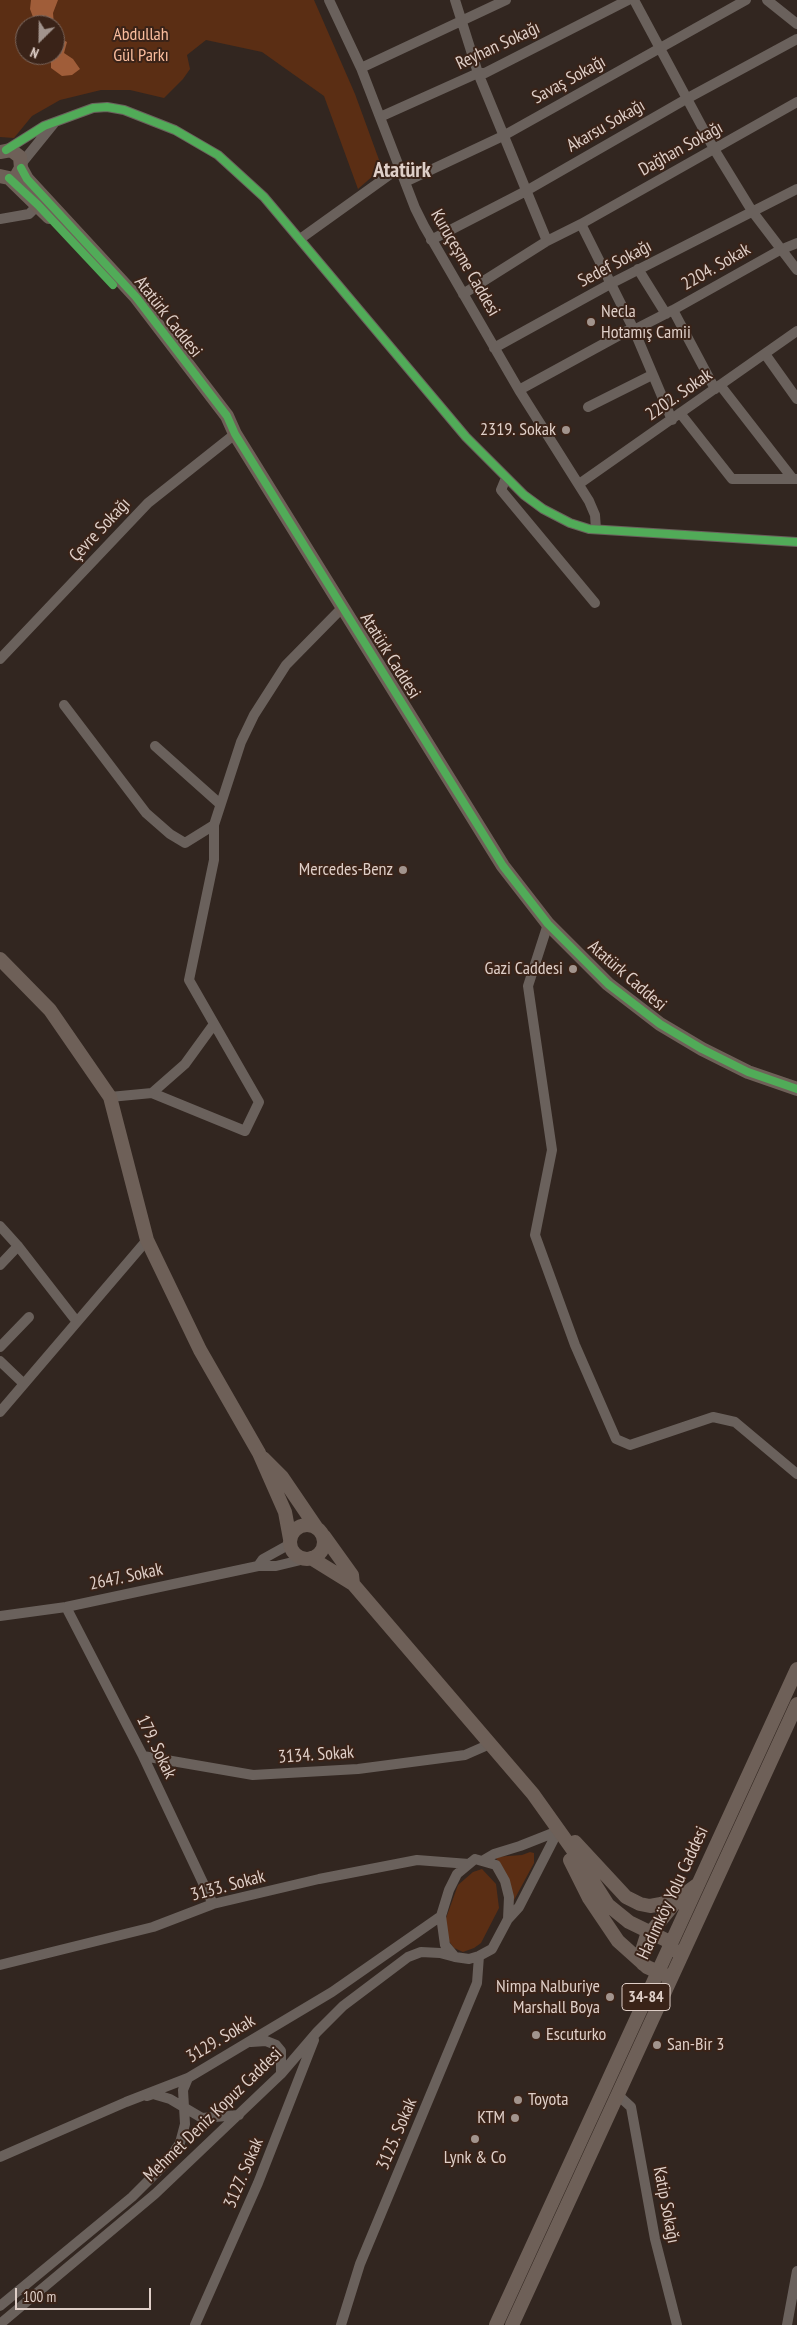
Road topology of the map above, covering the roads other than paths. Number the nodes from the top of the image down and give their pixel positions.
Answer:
1 (330, 0) edge
2 (455, 0) edge
3 (506, 0) edge
4 (628, 0) edge
5 (634, 0) edge
6 (746, 0) edge
7 (767, 0) edge
8 (461, 23) junction
9 (797, 24) edge
10 (797, 39) edge
11 (661, 48) junction
12 (361, 68) junction
13 (478, 73) junction
14 (688, 98) junction
15 (797, 102) edge
16 (380, 117) junction
17 (56, 122) junction
18 (503, 136) junction
19 (714, 149) junction
20 (3, 151) edge
21 (21, 166) junction
22 (399, 168) junction
23 (5, 177) edge
24 (405, 182) junction
25 (797, 189) edge
26 (526, 190) junction
27 (38, 205) junction
28 (752, 211) junction
29 (0, 219) edge
30 (581, 224) junction
31 (300, 238) junction
32 (431, 240) junction
33 (547, 240) junction
34 (797, 244) edge
35 (780, 250) junction
36 (638, 269) junction
37 (797, 270) edge
38 (610, 284) junction
39 (463, 294) junction
40 (670, 312) junction
41 (634, 330) junction
42 (796, 335) edge
43 (494, 348) junction
44 (765, 354) junction
45 (652, 375) junction
46 (718, 387) junction
47 (519, 390) junction
48 (797, 399) edge
49 (588, 407) dead end
50 (676, 416) junction
51 (234, 434) junction
52 (506, 478) junction
53 (795, 479) edge
54 (579, 484) junction
55 (596, 529) junction
56 (797, 542) edge
57 (595, 603) dead end
58 (342, 608) junction
59 (0, 659) edge
60 (64, 705) dead end
61 (155, 746) dead end
62 (220, 804) junction
63 (214, 825) junction
64 (548, 924) junction
65 (0, 959) edge
66 (214, 1024) junction
67 (797, 1089) edge
68 (152, 1093) junction
69 (110, 1097) junction
70 (0, 1226) edge
71 (147, 1240) junction
72 (18, 1246) junction
73 (0, 1265) edge
74 (29, 1317) dead end
75 (77, 1322) junction
76 (0, 1347) edge
77 (0, 1361) edge
78 (24, 1384) junction
79 (0, 1412) edge
80 (259, 1454) junction
81 (797, 1474) edge
82 (320, 1531) junction
83 (290, 1542) junction
84 (308, 1559) junction
85 (258, 1566) junction
86 (353, 1584) junction
87 (66, 1607) junction
88 (0, 1616) edge
89 (797, 1669) edge
90 (797, 1704) edge
91 (490, 1744) junction
92 (143, 1756) junction
93 (558, 1832) junction
94 (482, 1861) junction
95 (469, 1864) junction
96 (698, 1884) junction
97 (682, 1896) junction
98 (213, 1904) junction
99 (441, 1916) junction
100 (508, 1920) junction
101 (650, 1932) junction
102 (670, 1943) junction
103 (479, 1956) junction
104 (456, 1957) junction
105 (643, 1964) junction
106 (0, 1965) edge
107 (675, 1970) junction
108 (657, 1972) junction
109 (317, 2032) junction
110 (248, 2042) junction
111 (281, 2074) junction
112 (188, 2078) junction
113 (618, 2095) junction
114 (126, 2102) junction
115 (185, 2107) junction
116 (239, 2115) junction
117 (0, 2157) edge
118 (797, 2271) edge
119 (0, 2306) edge
120 (0, 2324) edge
121 (194, 2325) edge
122 (341, 2325) edge
123 (496, 2325) edge
124 (512, 2325) edge
125 (677, 2325) edge
126 (787, 2325) edge

1 - 12 street, Kuruçeşme Caddesi
2 - 8 street
3 - 8 street
4 - 13 street, Reyhan Sokağı
5 - 11 street
6 - 11 street, Savaş Sokağı
7 - 9 street
8 - 12 street
8 - 13 street
10 - 14 street, Akarsu Sokağı
11 - 14 street
11 - 18 street, Savaş Sokağı
12 - 16 street, Kuruçeşme Caddesi
13 - 16 street, Reyhan Sokağı
13 - 18 street
14 - 19 street
14 - 26 street, Akarsu Sokağı
15 - 19 street, Dağhan Sokağı
16 - 22 street, Kuruçeşme Caddesi
17 - 20 street
17 - 21 street
17 - 31 street
18 - 24 street, Savaş Sokağı
18 - 26 street
19 - 28 street
19 - 30 street, Dağhan Sokağı
20 - 21 main road, Atatürk Caddesi
21 - 23 main road
21 - 51 main road, Atatürk Caddesi
22 - 24 street, Kuruçeşme Caddesi
22 - 31 street
23 - 27 main road
24 - 32 street, Kuruçeşme Caddesi
25 - 28 street, Sedef Sokağı
26 - 32 street, Akarsu Sokağı
26 - 33 street
27 - 29 street
27 - 51 main road
28 - 35 street
28 - 36 street, Sedef Sokağı
30 - 33 street, Dağhan Sokağı
30 - 38 street
31 - 52 street
32 - 39 street, Kuruçeşme Caddesi
33 - 39 street, Dağhan Sokağı
34 - 35 street, 2204. Sokak
35 - 37 street
35 - 40 street, 2204. Sokak
36 - 38 street, Sedef Sokağı
36 - 40 street
38 - 41 street
38 - 43 street, Sedef Sokağı
39 - 43 street, Kuruçeşme Caddesi
40 - 41 street, 2204. Sokak
40 - 46 street
41 - 45 street
41 - 47 street, 2204. Sokak
42 - 44 street, 2202. Sokak
43 - 47 street, Kuruçeşme Caddesi
44 - 46 street, 2202. Sokak
44 - 48 street
45 - 49 street
45 - 50 street
46 - 50 street, 2202. Sokak
46 - 53 street
47 - 54 street, Kuruçeşme Caddesi
50 - 53 street
50 - 54 street, 2202. Sokak
51 - 58 main road, Atatürk Caddesi
51 - 59 street, Çevre Sokağı
52 - 55 street
52 - 57 street
54 - 55 street, Kuruçeşme Caddesi
55 - 56 street
58 - 62 street
58 - 64 main road, Atatürk Caddesi
60 - 63 street
61 - 62 street
62 - 63 street
63 - 66 street
64 - 67 main road, Atatürk Caddesi
64 - 81 street
65 - 69 main road
66 - 68 street
66 - 68 street
68 - 69 street
69 - 71 main road
70 - 72 street
71 - 75 street
71 - 80 main road
72 - 73 street
72 - 75 street
74 - 76 street
75 - 78 street
77 - 78 street
78 - 79 street
80 - 82 main road
80 - 83 main road
82 - 83 main road
82 - 84 main road
82 - 86 main road
83 - 84 main road
83 - 85 street
84 - 85 street, 2647. Sokak
84 - 86 main road
85 - 87 street, 2647. Sokak
86 - 91 main road
87 - 88 street, 2647. Sokak
87 - 92 street, 179. Sokak
89 - 96 main road, Hadımköy Yolu Caddesi / 34-84
90 - 107 main road, Hadımköy Yolu Caddesi / 34-84
91 - 92 street, 3134. Sokak
91 - 93 main road
92 - 98 street, 179. Sokak
93 - 94 street
93 - 97 main road
93 - 100 street
93 - 101 main road
93 - 105 main road
94 - 95 street
94 - 100 street
95 - 98 street, 3133. Sokak
95 - 99 street
96 - 97 main road
96 - 102 main road, Hadımköy Yolu Caddesi / 34-84
97 - 101 main road
98 - 106 street, 3133. Sokak
99 - 104 street
99 - 110 street, 3129. Sokak
100 - 103 street
101 - 102 main road
101 - 105 main road
102 - 107 main road
102 - 108 main road, Hadımköy Yolu Caddesi / 34-84
103 - 104 street
103 - 122 street, 3125. Sokak
104 - 109 street, Mehmet Deniz Kopuz Caddesi
105 - 108 main road
107 - 108 main road
107 - 113 main road, Hadımköy Yolu Caddesi / 34-84
108 - 123 main road, Hadımköy Yolu Caddesi / 34-84
109 - 111 street, Mehmet Deniz Kopuz Caddesi
109 - 121 street, 3127. Sokak
110 - 111 street
110 - 112 street, 3129. Sokak
111 - 116 street, Mehmet Deniz Kopuz Caddesi
112 - 114 street, 3129. Sokak
112 - 115 street
113 - 124 main road, Hadımköy Yolu Caddesi / 34-84
113 - 125 street, Katip Sokağı
114 - 115 street
114 - 117 street, 3129. Sokak
115 - 116 street
115 - 119 street
116 - 120 street, Mehmet Deniz Kopuz Caddesi
118 - 126 street

